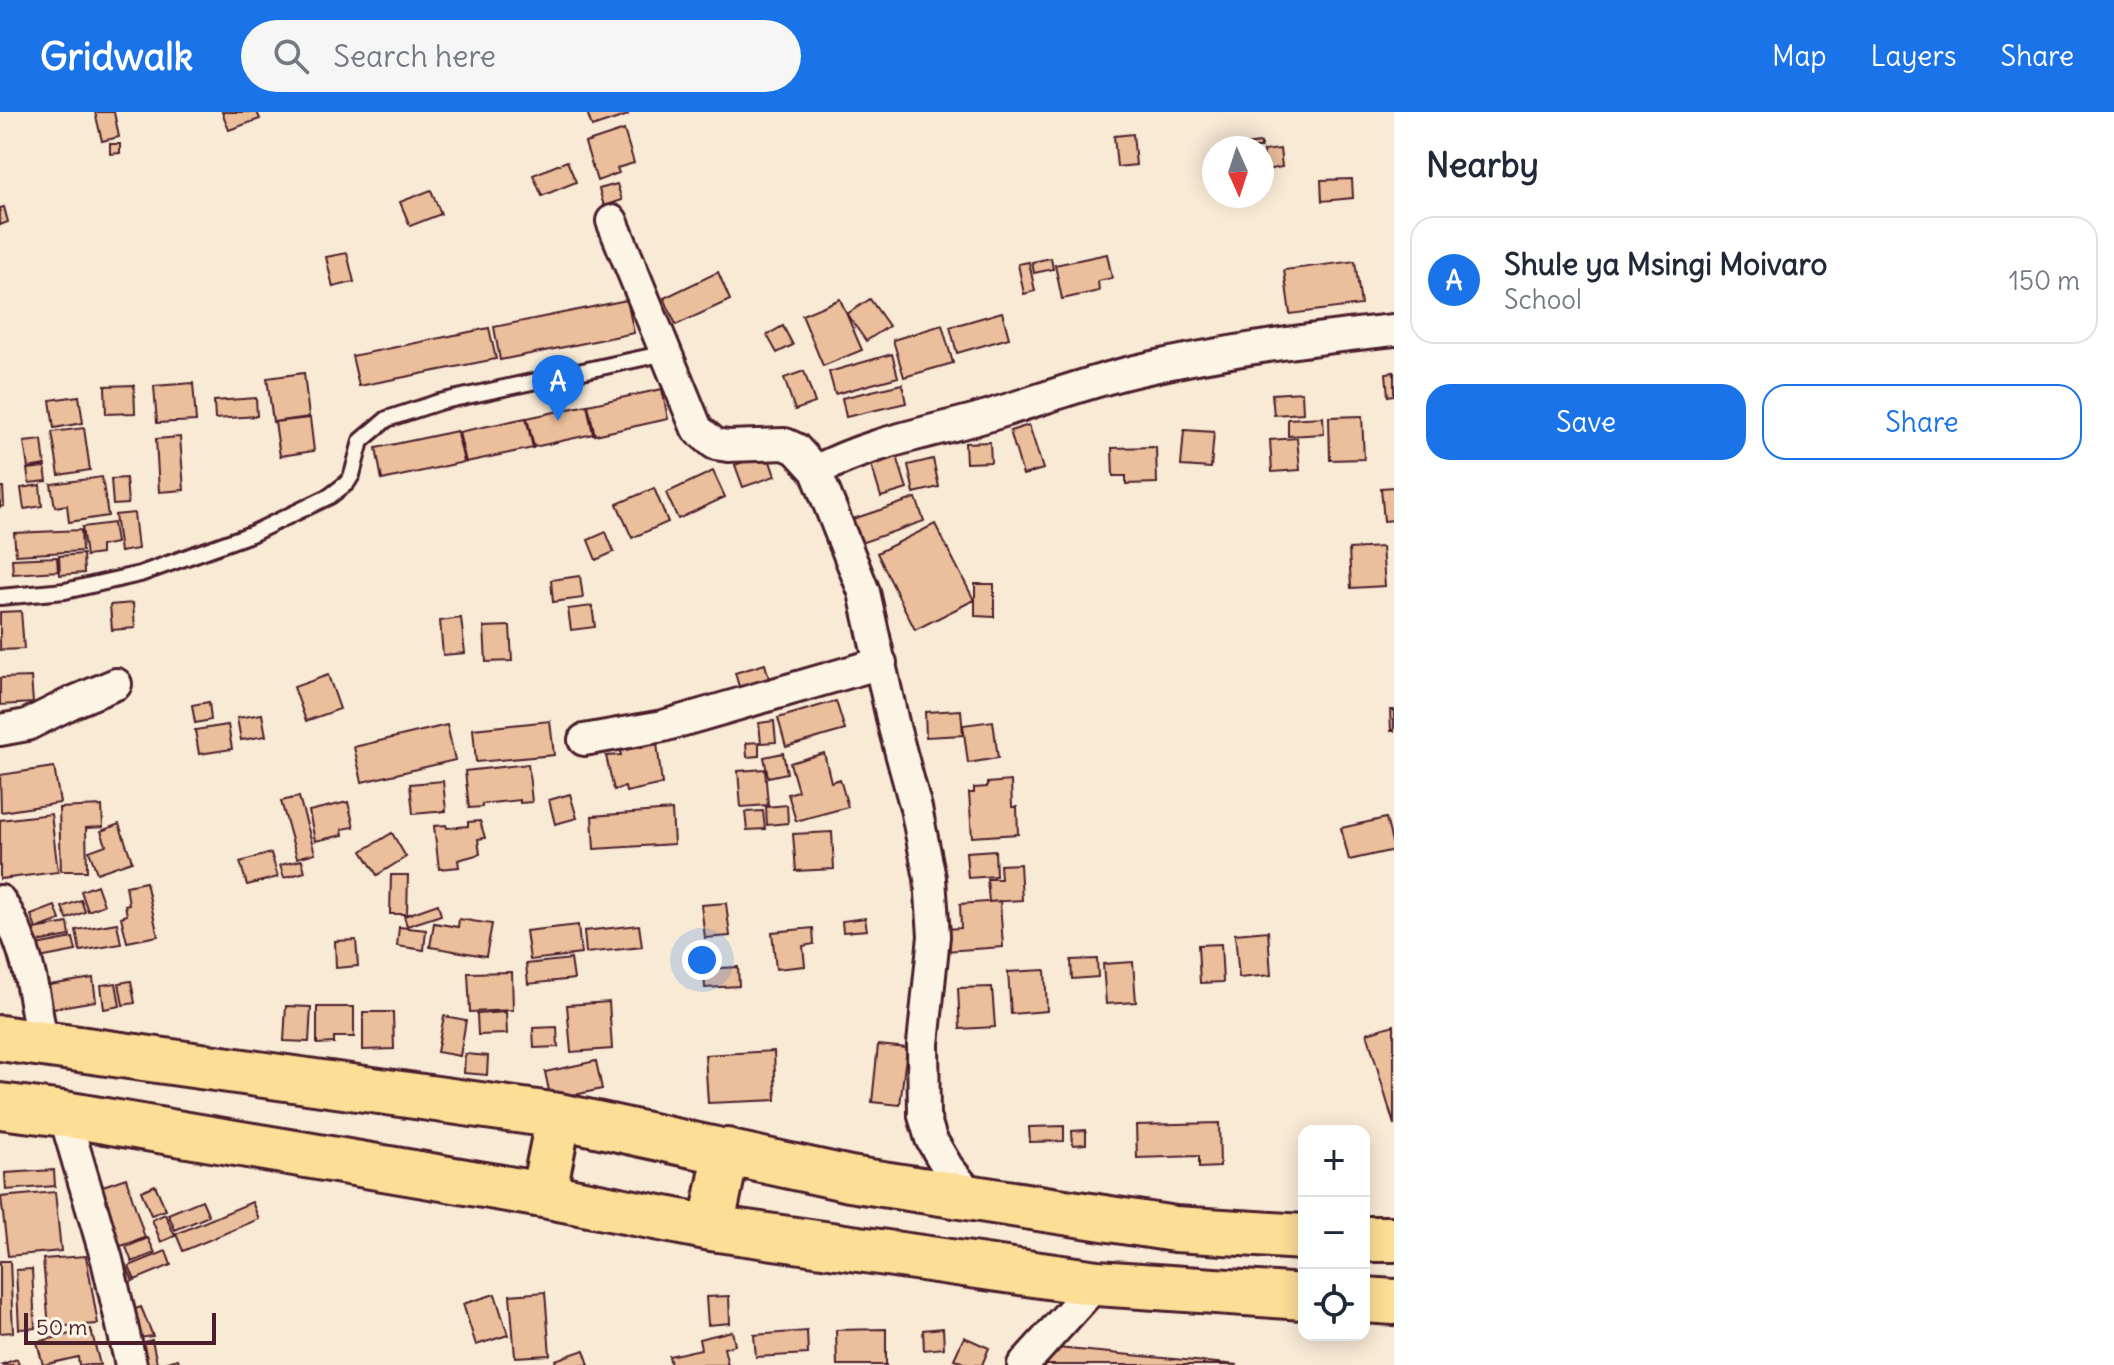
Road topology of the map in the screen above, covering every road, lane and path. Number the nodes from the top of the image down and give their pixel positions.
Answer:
1 (612, 221) dead end
2 (1394, 330) edge
3 (667, 353) junction
4 (816, 471) junction
5 (0, 597) edge
6 (881, 663) junction
7 (116, 684) dead end
8 (0, 730) edge
9 (584, 740) dead end
10 (0, 901) edge
11 (21, 1041) edge
12 (0, 1106) edge
13 (64, 1114) junction
14 (559, 1116) junction
15 (727, 1151) junction
16 (543, 1195) junction
17 (971, 1196) junction
18 (711, 1228) junction
19 (1298, 1237) edge
20 (1370, 1239) edge
21 (1394, 1239) edge
22 (1097, 1283) junction
23 (1298, 1297) edge
24 (1370, 1300) edge
25 (1394, 1302) edge
26 (131, 1365) edge
27 (1023, 1365) edge

1 - 3 street
2 - 4 street
3 - 4 street
3 - 5 lane
4 - 6 street
6 - 9 street
6 - 17 street
7 - 8 street
10 - 11 street
11 - 14 highway
12 - 13 highway
13 - 16 highway
13 - 26 street
14 - 15 highway
14 - 16 highway
15 - 17 highway
15 - 18 highway
16 - 18 highway
17 - 19 highway
18 - 22 highway
20 - 21 highway
22 - 23 highway
22 - 27 street
24 - 25 highway

